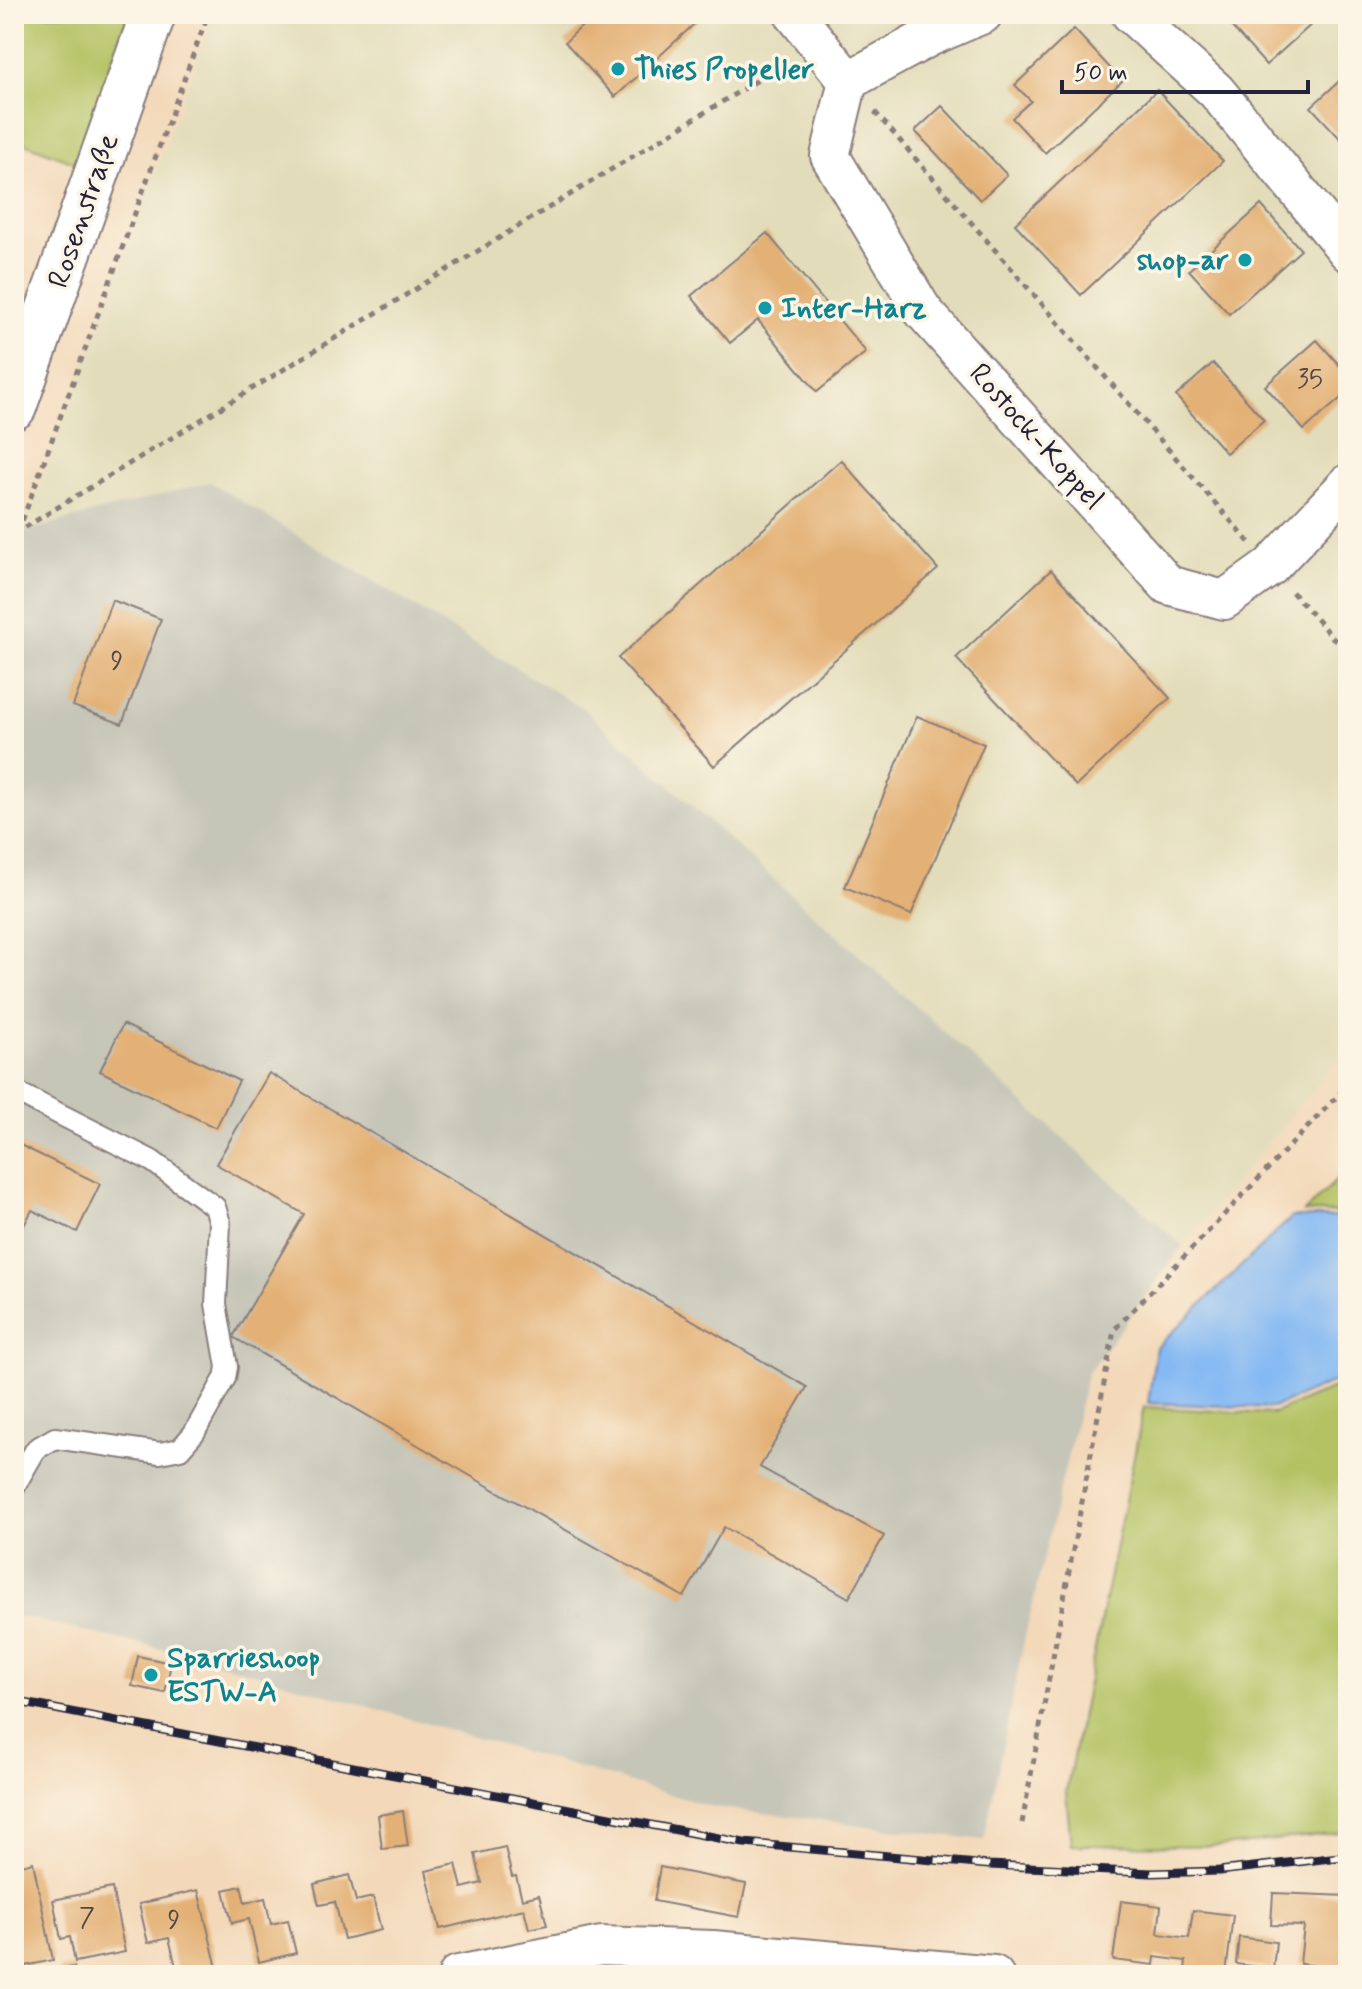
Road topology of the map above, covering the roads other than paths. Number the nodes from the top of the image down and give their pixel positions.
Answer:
1 (153, 14) edge
2 (794, 14) edge
3 (983, 14) edge
4 (1131, 14) edge
5 (848, 81) junction
6 (1348, 252) edge
7 (14, 407) edge
8 (1348, 484) edge
9 (14, 1091) edge
10 (14, 1487) edge
11 (458, 1975) edge
12 (994, 1975) edge

1 - 7 main road, Rosenstraße
2 - 5 street
3 - 5 street
4 - 6 street
5 - 8 street, Rostock-Koppel
9 - 10 lane
11 - 12 street

